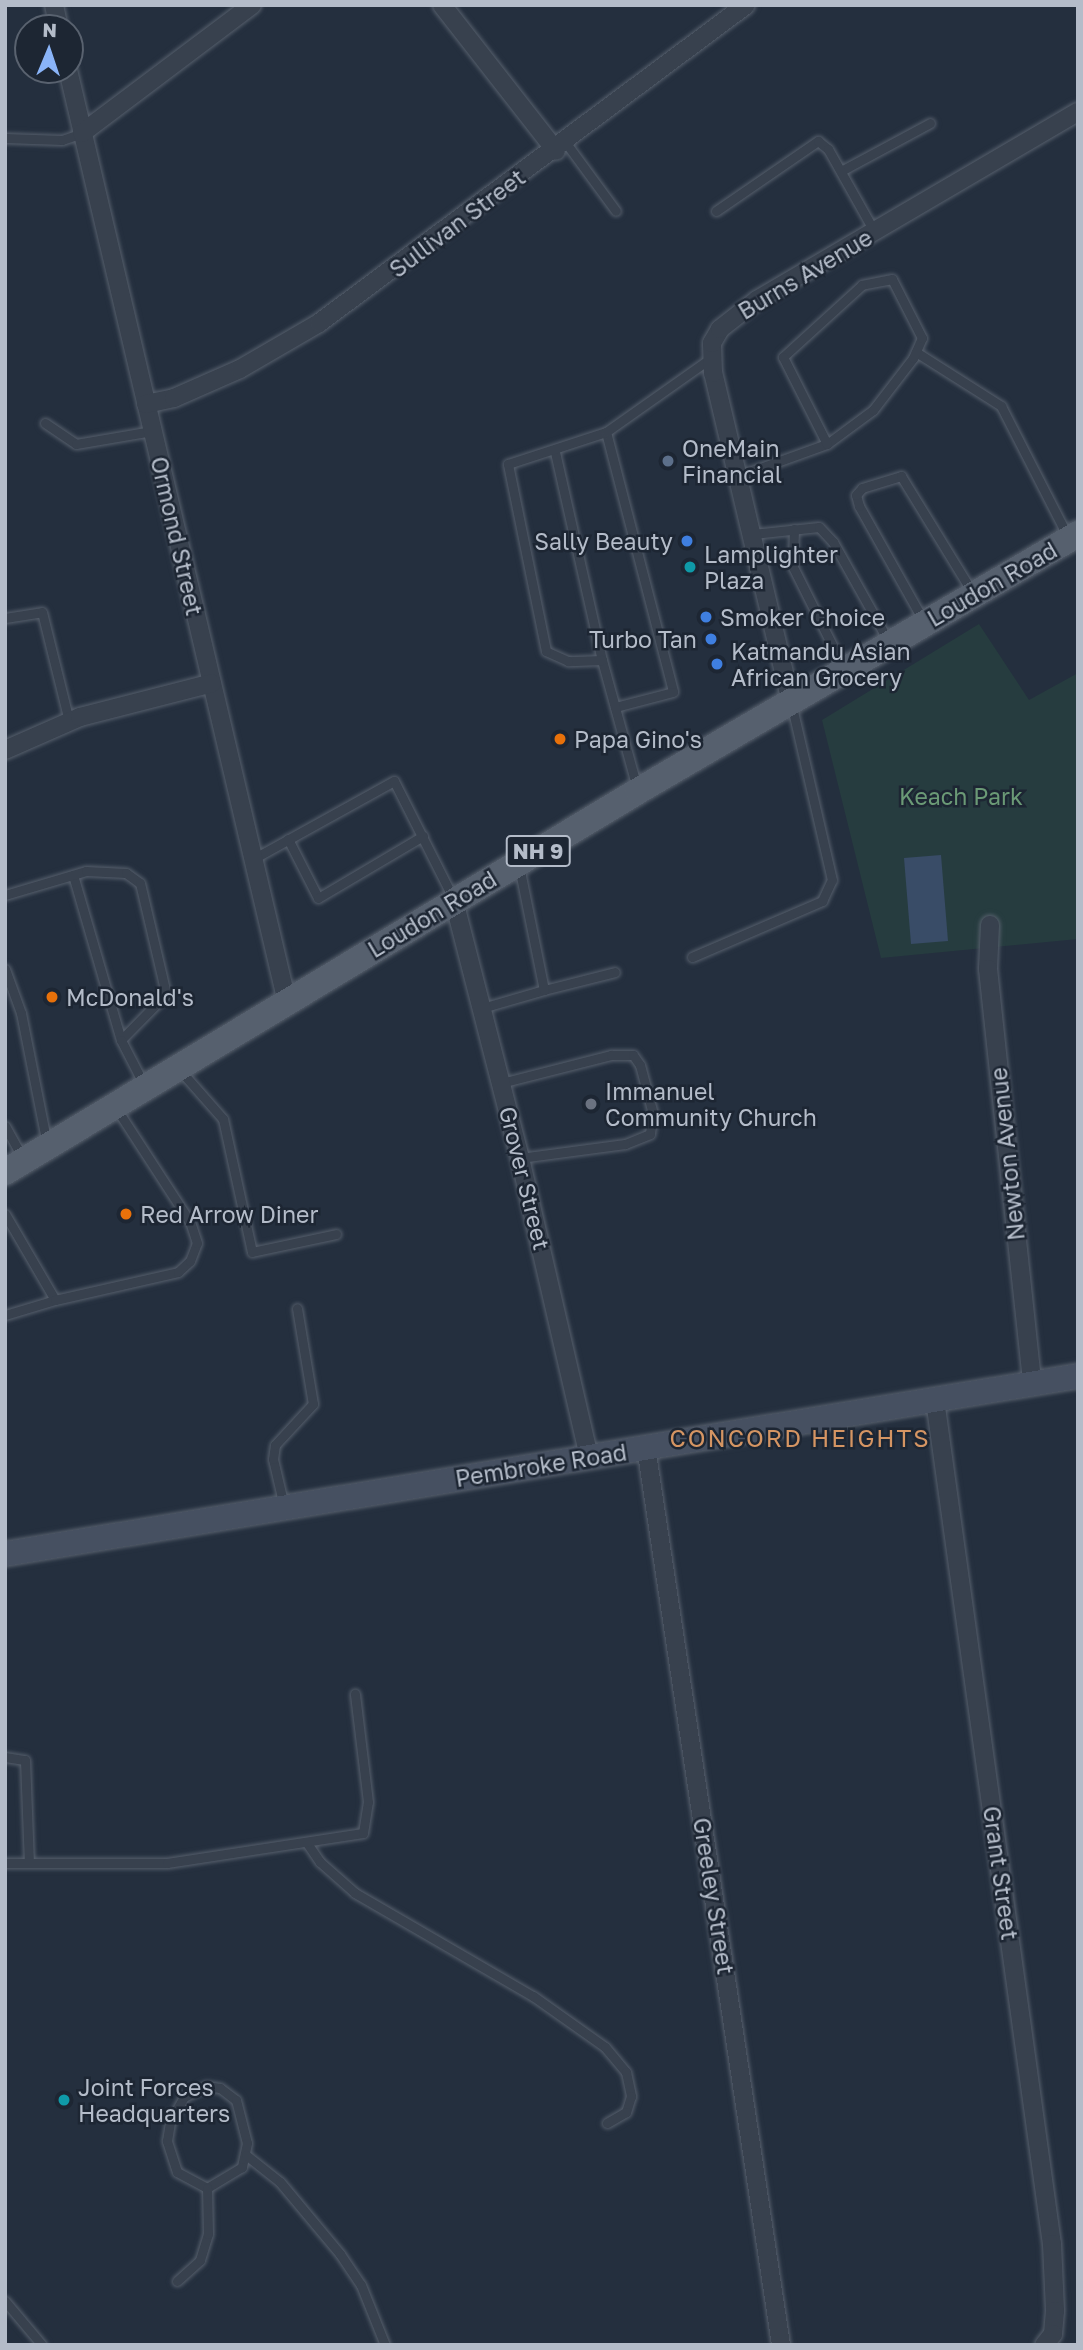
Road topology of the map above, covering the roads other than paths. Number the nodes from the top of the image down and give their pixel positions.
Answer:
1 (252, 5) edge
2 (442, 5) edge
3 (746, 5) edge
4 (71, 84) edge
5 (1078, 112) edge
6 (930, 123) dead end
7 (82, 133) junction
8 (5, 138) edge
9 (561, 147) junction
10 (841, 171) junction
11 (616, 211) dead end
12 (716, 211) dead end
13 (874, 232) junction
14 (916, 352) junction
15 (711, 358) junction
16 (146, 404) junction
17 (45, 423) dead end
18 (152, 431) junction
19 (606, 432) junction
20 (827, 444) junction
21 (555, 452) junction
22 (738, 476) junction
23 (794, 529) junction
24 (752, 534) junction
25 (1074, 538) edge
26 (973, 594) junction
27 (5, 618) edge
28 (925, 623) junction
29 (890, 644) junction
30 (602, 660) junction
31 (845, 671) junction
32 (212, 683) junction
33 (791, 702) junction
34 (614, 707) junction
35 (69, 721) junction
36 (5, 750) edge
37 (638, 790) junction
38 (423, 836) junction
39 (288, 839) junction
40 (253, 859) junction
41 (518, 863) junction
42 (73, 875) junction
43 (5, 895) edge
44 (454, 901) junction
45 (990, 925) dead end
46 (692, 957) dead end
47 (5, 969) edge
48 (615, 972) dead end
49 (544, 990) junction
50 (287, 1002) junction
51 (482, 1008) junction
52 (121, 1040) junction
53 (178, 1067) junction
54 (501, 1083) junction
55 (145, 1086) junction
56 (115, 1106) junction
57 (5, 1126) edge
58 (47, 1146) junction
59 (520, 1158) junction
60 (15, 1166) edge
61 (5, 1214) edge
62 (10, 1233) edge
63 (336, 1234) dead end
64 (55, 1300) junction
65 (297, 1308) dead end
66 (5, 1315) edge
67 (1078, 1376) edge
68 (1032, 1383) junction
69 (935, 1399) junction
70 (646, 1447) junction
71 (589, 1456) junction
72 (284, 1507) junction
73 (5, 1554) edge
74 (355, 1694) dead end
75 (5, 1757) edge
76 (307, 1843) junction
77 (5, 1863) edge
78 (29, 1863) junction
79 (607, 2123) dead end
80 (246, 2155) junction
81 (207, 2188) junction
82 (177, 2281) dead end
83 (5, 2301) edge
84 (42, 2345) edge
85 (385, 2345) edge
86 (781, 2345) edge
87 (1044, 2345) edge

1 - 7 street
2 - 9 street
3 - 9 street, Sullivan Street
4 - 7 street, Ormond Street
5 - 13 street, Burns Avenue
6 - 10 lane
7 - 8 lane
7 - 16 street, Ormond Street
9 - 11 lane
9 - 16 street, Sullivan Street
10 - 12 lane
10 - 13 lane
13 - 15 street, Burns Avenue
14 - 20 lane
14 - 20 lane
14 - 25 lane
15 - 19 lane
15 - 22 street
16 - 18 street, Ormond Street
17 - 18 lane
18 - 32 street, Ormond Street
19 - 21 lane
19 - 34 lane
20 - 22 lane
21 - 30 lane
21 - 30 lane
22 - 24 street
23 - 24 lane
23 - 29 lane
23 - 31 lane
24 - 33 street
25 - 26 main road, Loudon Road / NH 9
26 - 28 main road, Loudon Road / NH 9
26 - 28 lane
27 - 35 lane
28 - 29 main road, Loudon Road / NH 9
29 - 31 main road, Loudon Road / NH 9
30 - 34 lane
31 - 33 main road, Loudon Road / NH 9
32 - 35 street
32 - 40 street, Ormond Street
33 - 37 main road, Loudon Road / NH 9
33 - 46 lane
34 - 37 lane
35 - 36 street
37 - 41 main road, Loudon Road / NH 9
38 - 39 lane
38 - 39 lane
38 - 44 lane
39 - 40 lane
40 - 50 street, Ormond Street
41 - 44 main road, Loudon Road / NH 9
41 - 49 lane
42 - 43 lane
42 - 52 lane
42 - 52 lane
44 - 50 main road, Loudon Road / NH 9
44 - 51 street, Grover Street
45 - 68 street, Newton Avenue
47 - 58 lane
48 - 49 lane
49 - 51 lane
50 - 53 main road, Loudon Road / NH 9
51 - 54 street, Grover Street
52 - 55 lane
53 - 55 main road, Loudon Road / NH 9
53 - 63 lane
54 - 59 street, Grover Street
54 - 59 lane
55 - 56 main road, Loudon Road / NH 9
56 - 58 main road, Loudon Road / NH 9
56 - 64 lane
57 - 60 lane
58 - 60 main road, Loudon Road / NH 9
59 - 71 street, Grover Street
61 - 62 lane
62 - 64 lane
64 - 66 lane
65 - 72 lane
67 - 68 street, Pembroke Road
68 - 69 street, Pembroke Road
69 - 70 street, Pembroke Road
69 - 87 street, Grant Street
70 - 71 street, Pembroke Road
70 - 86 street, Greeley Street
71 - 72 street, Pembroke Road
72 - 73 street, Pembroke Road
74 - 76 lane
75 - 78 lane
76 - 78 lane
76 - 79 lane
77 - 78 lane
80 - 81 lane
80 - 81 lane
80 - 85 lane
81 - 82 lane
83 - 84 lane

